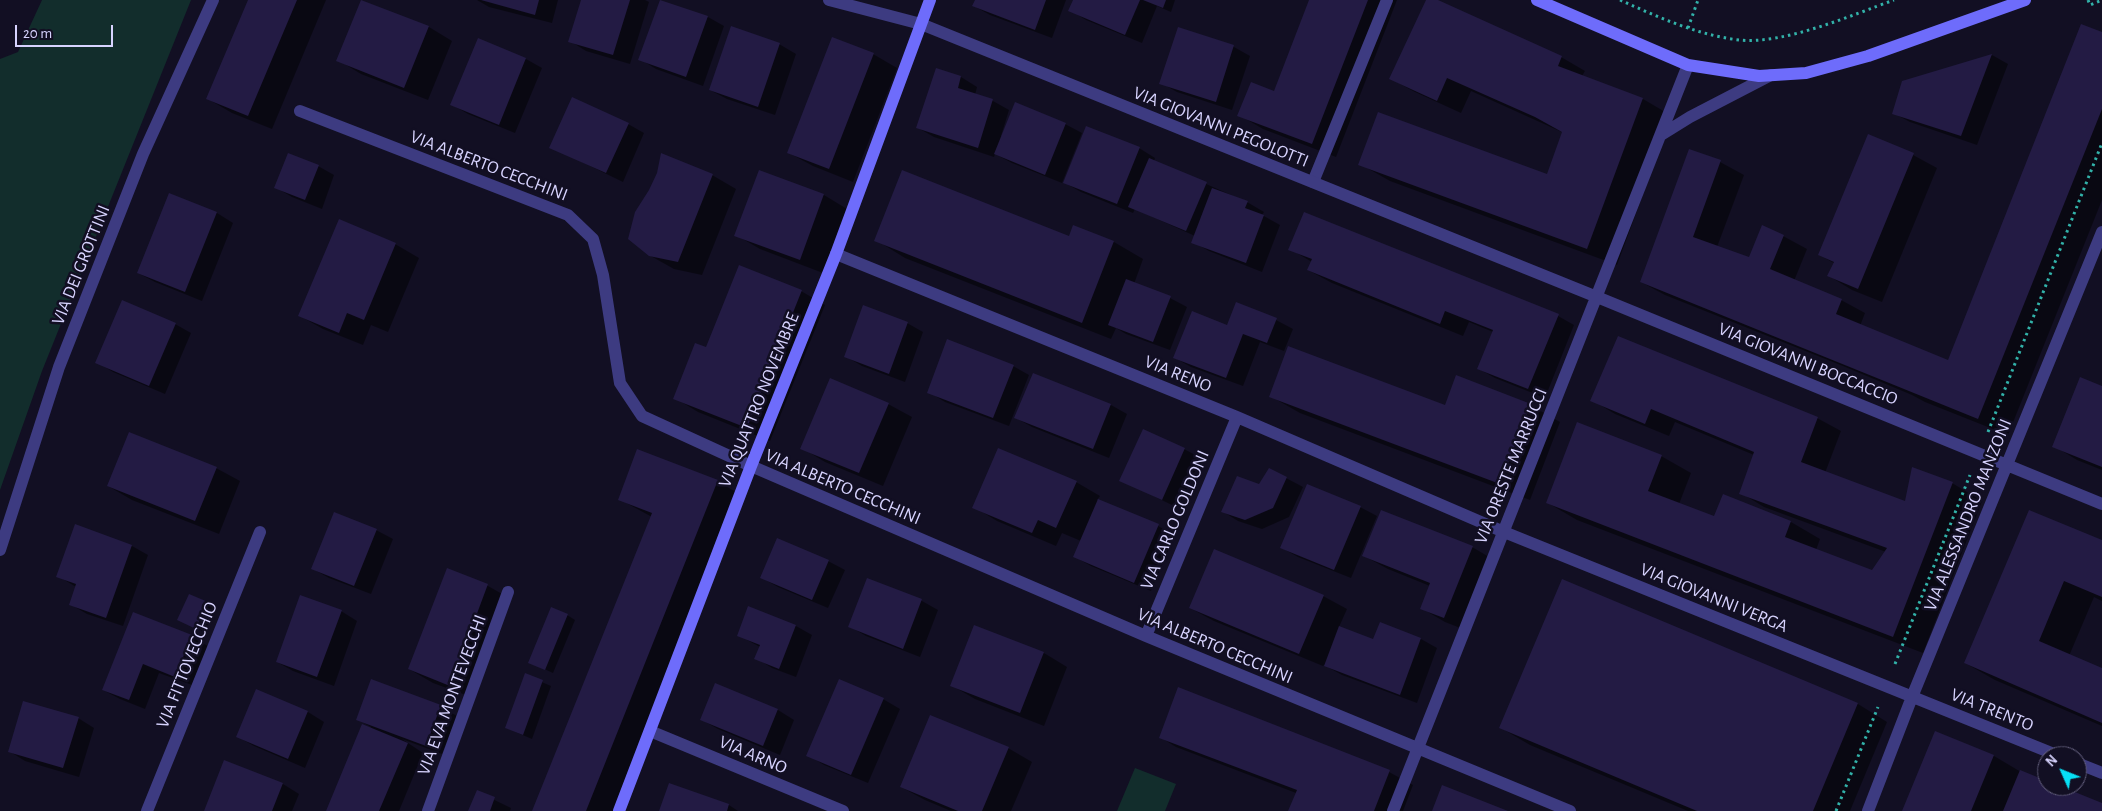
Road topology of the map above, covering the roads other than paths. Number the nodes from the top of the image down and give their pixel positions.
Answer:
1 (213, 0) edge
2 (829, 0) edge
3 (930, 0) edge
4 (1387, 0) edge
5 (1537, 0) edge
6 (2025, 0) edge
7 (921, 24) junction
8 (1688, 65) junction
9 (1771, 75) junction
10 (300, 111) dead end
11 (1661, 135) junction
12 (1313, 182) junction
13 (2102, 232) edge
14 (836, 254) junction
15 (1597, 297) junction
16 (1237, 417) junction
17 (2007, 464) junction
18 (751, 466) junction
19 (2102, 504) edge
20 (260, 532) dead end
21 (1504, 532) junction
22 (0, 550) edge
23 (508, 592) dead end
24 (1146, 636) junction
25 (1912, 697) junction
26 (650, 731) junction
27 (2037, 747) edge
28 (1418, 749) junction
29 (2087, 767) edge
30 (2102, 773) edge
31 (147, 811) edge
32 (428, 811) edge
33 (619, 811) edge
34 (843, 811) edge
35 (1393, 811) edge
36 (1570, 811) edge
37 (1868, 811) edge

1 - 22 street, VIA DEI GROTTINI
2 - 7 street, VIA GIOVANNI PEGOLOTTI
3 - 7 main road, VIA QUATTRO NOVEMBRE
4 - 12 street
5 - 8 main road
6 - 9 main road
7 - 12 street, VIA GIOVANNI PEGOLOTTI
7 - 14 main road, VIA QUATTRO NOVEMBRE
8 - 9 main road
8 - 11 street, VIA ORESTE MARRUCCI
9 - 11 street
10 - 18 street, VIA ALBERTO CECCHINI
11 - 15 street, VIA ORESTE MARRUCCI
12 - 15 street, VIA GIOVANNI PEGOLOTTI
13 - 17 street, VIA ALESSANDRO MANZONI
14 - 16 street, VIA RENO
14 - 18 main road, VIA QUATTRO NOVEMBRE
15 - 17 street, VIA GIOVANNI BOCCACCIO
15 - 21 street, VIA ORESTE MARRUCCI
16 - 21 street, VIA RENO
16 - 24 street, VIA CARLO GOLDONI
17 - 19 street, VIA GIOVANNI BOCCACCIO
17 - 25 street, VIA ALESSANDRO MANZONI
18 - 24 street, VIA ALBERTO CECCHINI
18 - 26 main road, VIA QUATTRO NOVEMBRE
20 - 31 street, VIA FITTOVECCHIO
21 - 25 street, VIA GIOVANNI VERGA
21 - 28 street, VIA ORESTE MARRUCCI
23 - 32 street, VIA EVA MONTEVECCHI
24 - 28 street, VIA ALBERTO CECCHINI
25 - 27 street, VIA TRENTO
25 - 37 street, VIA ALESSANDRO MANZONI
26 - 33 main road, VIA QUATTRO NOVEMBRE
26 - 34 street, VIA ARNO
28 - 35 street, VIA ORESTE MARRUCCI
28 - 36 street, VIA ALBERTO CECCHINI
29 - 30 street

